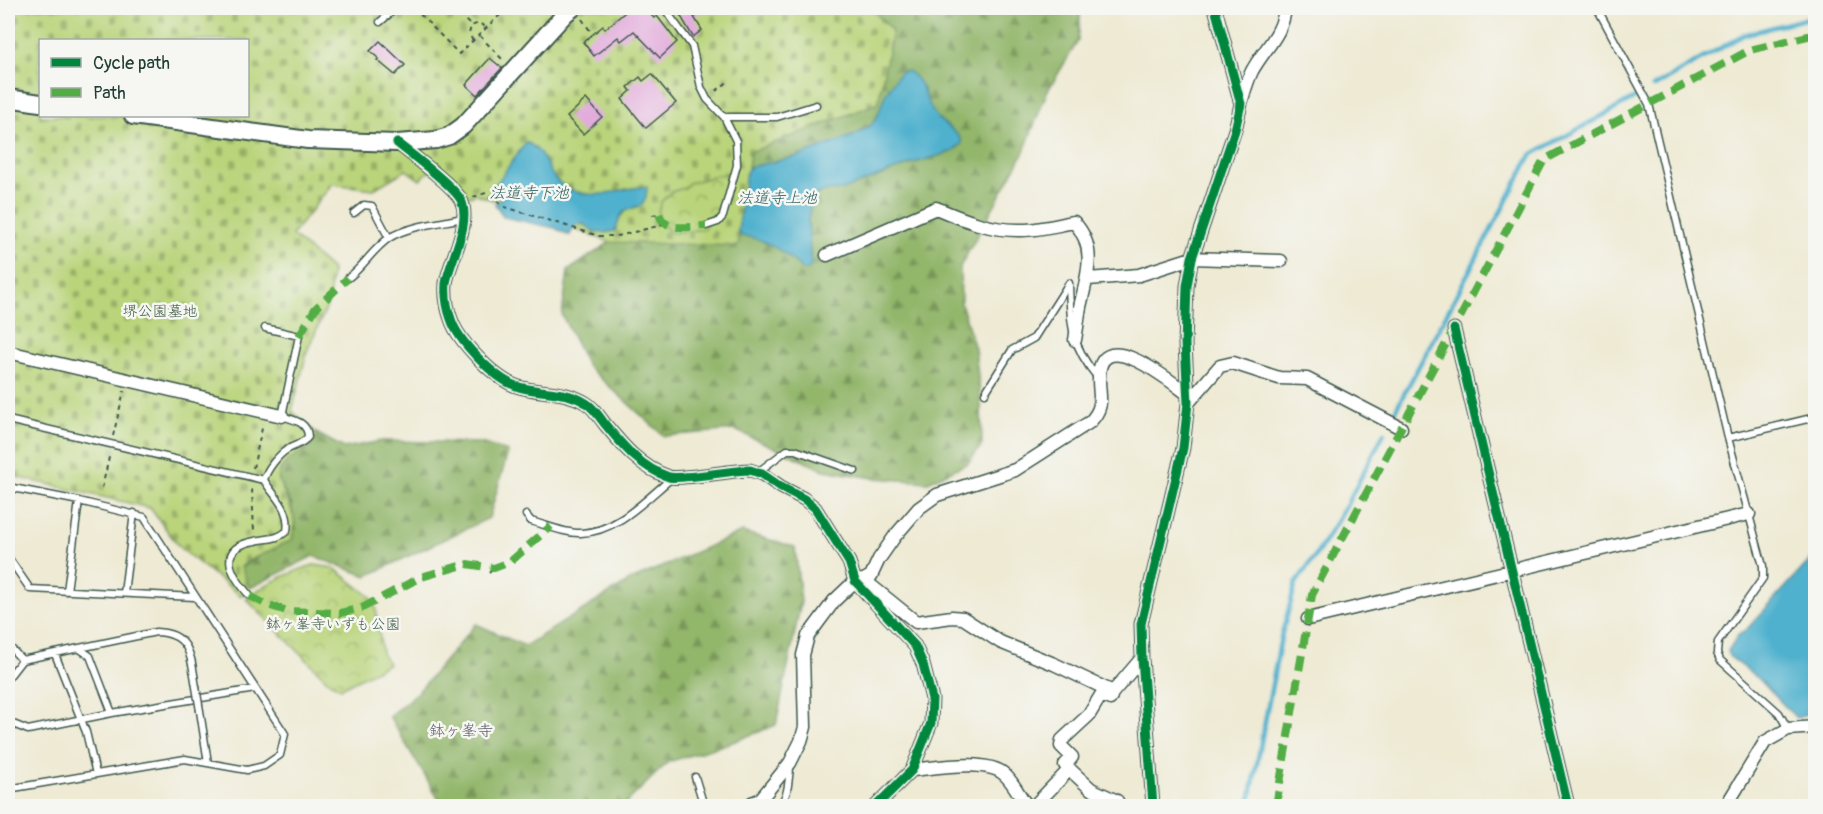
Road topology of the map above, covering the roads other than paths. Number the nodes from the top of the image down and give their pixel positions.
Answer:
1 (396, 8) edge
2 (664, 8) edge
3 (1215, 8) edge
4 (1285, 8) edge
5 (1597, 8) edge
6 (567, 9) edge
7 (380, 22) dead end
8 (8, 98) edge
9 (39, 103) edge
10 (1241, 104) junction
11 (816, 105) dead end
12 (140, 117) edge
13 (724, 117) junction
14 (397, 142) junction
15 (354, 213) dead end
16 (463, 218) junction
17 (706, 226) dead end
18 (389, 238) junction
19 (827, 255) dead end
20 (1192, 258) junction
21 (1281, 261) dead end
22 (348, 278) dead end
23 (1088, 279) junction
24 (265, 328) dead end
25 (1454, 329) dead end
26 (1075, 340) junction
27 (8, 352) edge
28 (1099, 378) junction
29 (985, 393) dead end
30 (1188, 398) junction
31 (282, 416) junction
32 (1815, 417) edge
33 (8, 420) edge
34 (1401, 428) dead end
35 (1728, 438) junction
36 (855, 471) dead end
37 (758, 472) junction
38 (673, 478) junction
39 (264, 480) junction
40 (8, 487) edge
41 (79, 501) junction
42 (134, 513) junction
43 (1749, 513) junction
44 (526, 515) dead end
45 (8, 557) edge
46 (1512, 571) junction
47 (859, 580) junction
48 (67, 591) junction
49 (124, 594) junction
50 (250, 596) dead end
51 (195, 597) junction
52 (1308, 619) dead end
53 (8, 645) edge
54 (80, 649) junction
55 (56, 654) junction
56 (1142, 658) junction
57 (22, 660) junction
58 (9, 673) edge
59 (255, 689) junction
60 (1113, 692) junction
61 (112, 713) junction
62 (81, 720) junction
63 (8, 722) edge
64 (1815, 727) edge
65 (1788, 729) junction
66 (208, 763) junction
67 (790, 763) junction
68 (912, 770) junction
69 (1070, 770) junction
70 (96, 774) junction
71 (695, 777) dead end
72 (8, 789) edge
73 (758, 802) edge
74 (704, 807) edge
75 (744, 807) edge
76 (778, 807) edge
77 (876, 807) edge
78 (1027, 807) edge
79 (1034, 807) edge
80 (1119, 807) edge
81 (1153, 807) edge
82 (1568, 807) edge
83 (1726, 807) edge

1 - 7 lane
2 - 13 lane
3 - 10 street
4 - 10 street
5 - 35 lane
6 - 14 street
8 - 9 street
10 - 20 street
11 - 13 lane
12 - 14 street
13 - 17 lane
14 - 16 street
15 - 18 lane
16 - 18 lane
16 - 38 street
18 - 22 lane
19 - 23 street
20 - 21 street
20 - 23 street
20 - 30 street
23 - 26 street
24 - 31 lane
25 - 46 street
26 - 28 lane
26 - 29 lane
27 - 31 street
28 - 30 street
28 - 47 street
30 - 34 street
30 - 56 street
31 - 39 lane
32 - 35 lane
33 - 39 lane
35 - 43 lane
36 - 37 lane
37 - 38 street
37 - 47 street
38 - 44 lane
39 - 50 lane
40 - 41 lane
41 - 42 lane
41 - 48 lane
42 - 49 lane
42 - 51 lane
43 - 46 street
43 - 65 lane
45 - 48 lane
46 - 52 street
46 - 82 street
47 - 60 street
47 - 67 street
47 - 68 street
48 - 49 lane
49 - 51 lane
51 - 59 lane
53 - 57 lane
54 - 55 lane
54 - 61 lane
54 - 66 lane, bridge
55 - 57 lane
55 - 62 lane
56 - 60 street
56 - 81 street
57 - 58 lane
59 - 61 lane
59 - 66 lane
60 - 69 street
61 - 62 lane
62 - 63 lane
62 - 70 lane
64 - 65 street
65 - 83 street
66 - 70 lane
67 - 73 street
67 - 76 lane
68 - 77 street
68 - 78 street
69 - 79 street
69 - 80 street
70 - 72 lane
71 - 74 lane
73 - 75 lane

